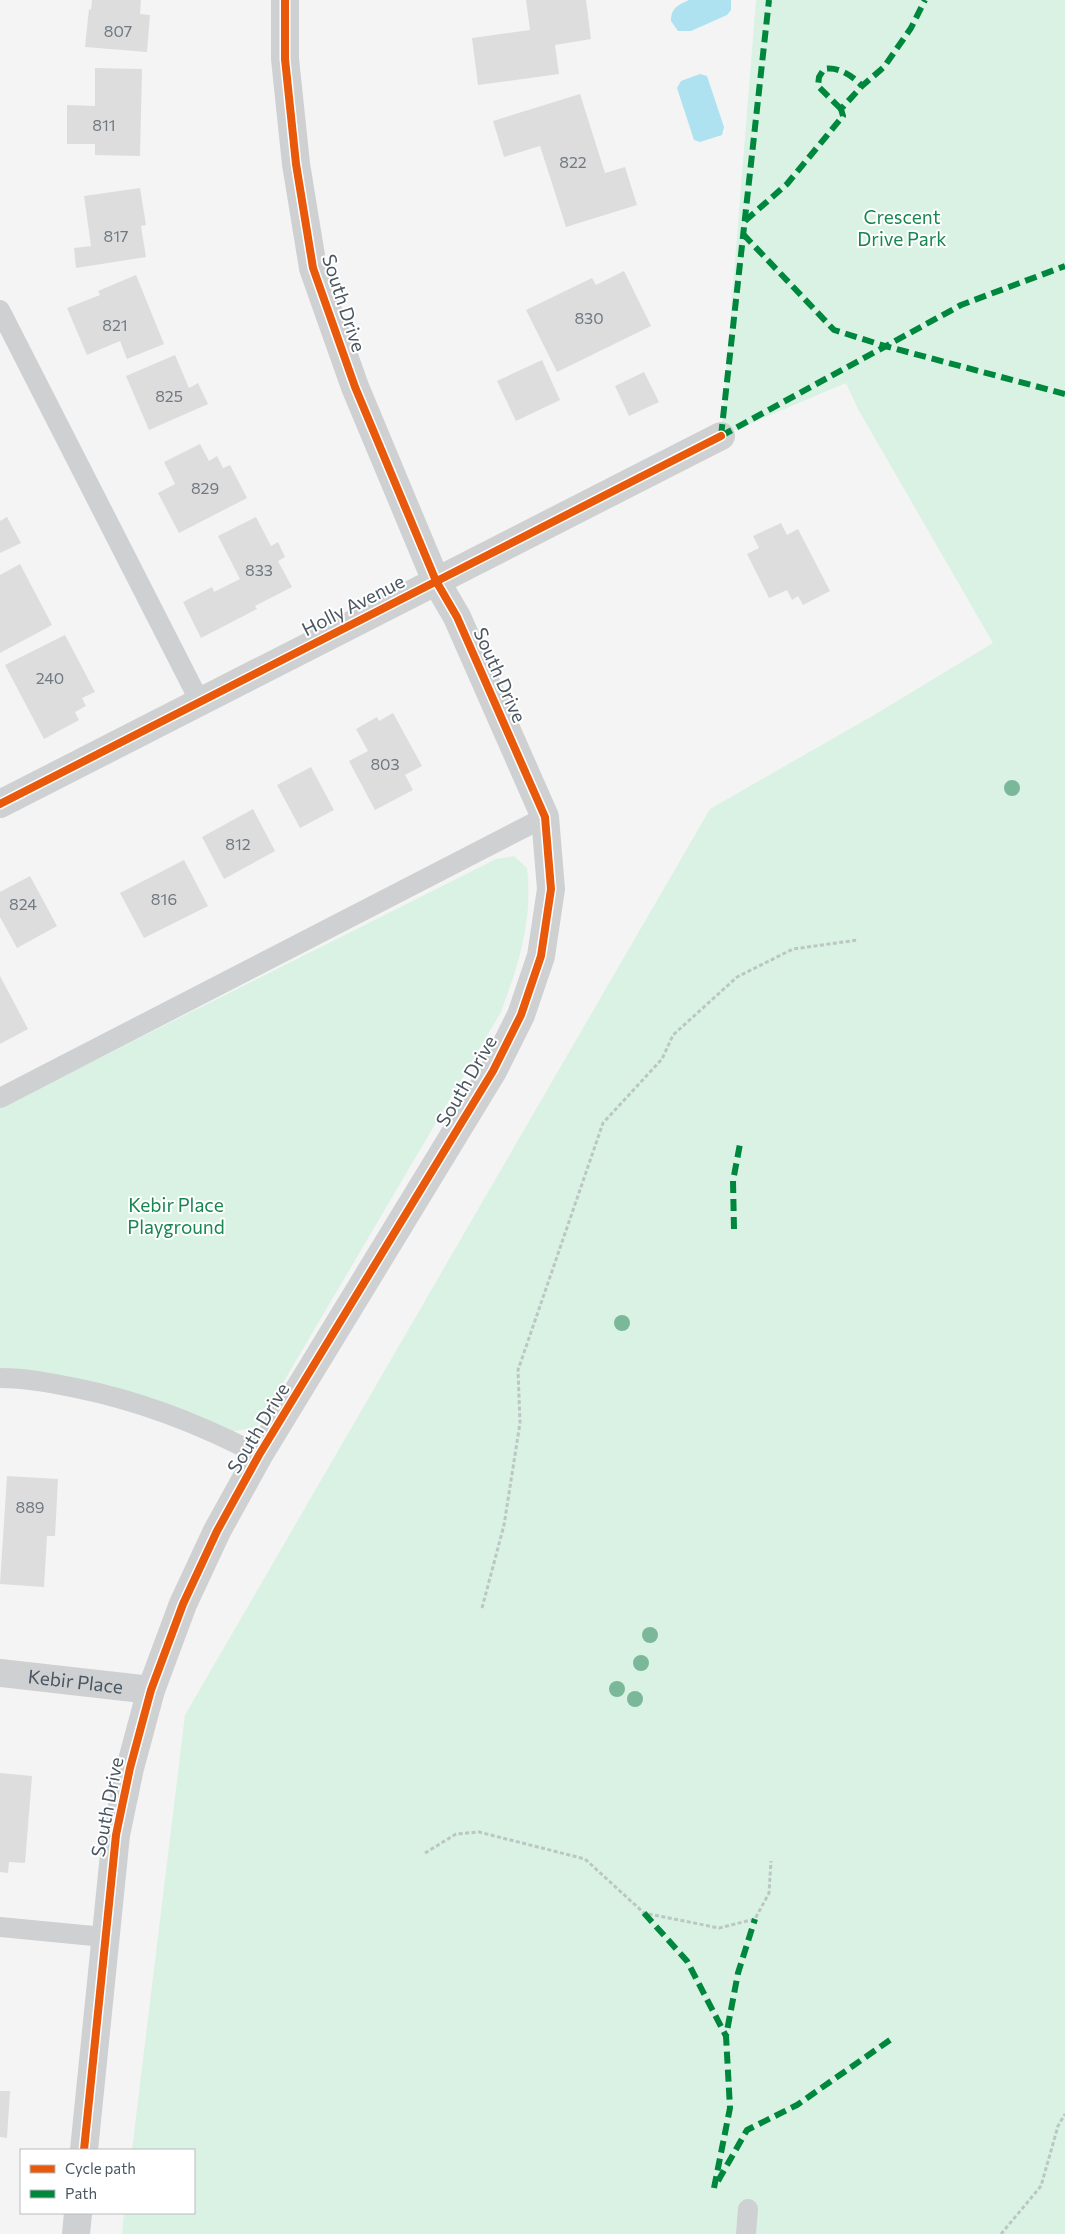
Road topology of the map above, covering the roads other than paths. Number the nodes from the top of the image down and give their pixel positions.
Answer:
1 (285, 0) edge
2 (0, 310) edge
3 (721, 436) dead end
4 (436, 581) junction
5 (200, 702) junction
6 (0, 804) edge
7 (545, 817) junction
8 (0, 1098) edge
9 (0, 1378) edge
10 (259, 1455) junction
11 (0, 1673) edge
12 (151, 1690) junction
13 (0, 1927) edge
14 (104, 1937) junction
15 (84, 2149) edge
16 (748, 2209) dead end
17 (78, 2214) edge
18 (76, 2234) edge
19 (746, 2234) edge

1 - 4 street, South Drive
2 - 5 lane
3 - 4 street, Holly Avenue
4 - 5 street, Holly Avenue
4 - 7 street, South Drive
5 - 6 street, Holly Avenue
7 - 8 lane
7 - 10 street, South Drive
9 - 10 lane
10 - 12 street, South Drive
11 - 12 street, Kebir Place
12 - 14 street, South Drive
13 - 14 lane
14 - 15 street, South Drive
16 - 19 lane
17 - 18 street

